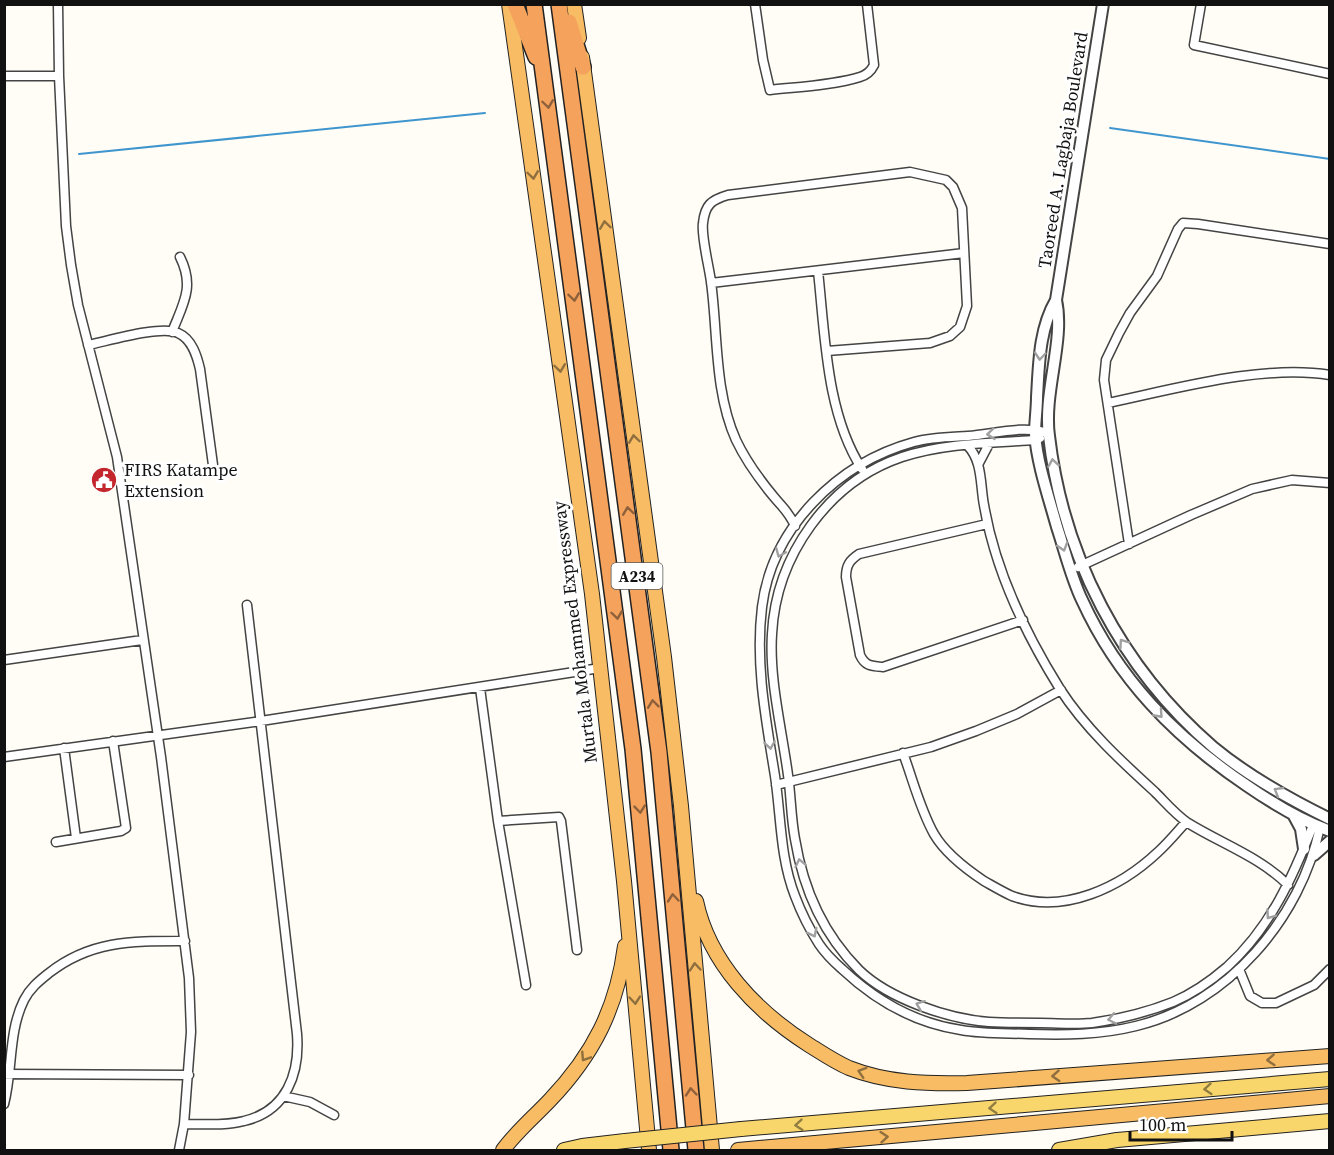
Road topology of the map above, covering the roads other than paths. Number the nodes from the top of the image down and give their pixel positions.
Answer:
1 (58, 4) edge
2 (509, 4) edge
3 (514, 4) edge
4 (534, 4) edge
5 (561, 4) edge
6 (574, 4) edge
7 (755, 4) edge
8 (867, 4) edge
9 (1103, 4) edge
10 (1201, 4) edge
11 (583, 68) junction
12 (1329, 74) edge
13 (4, 76) edge
14 (59, 76) junction
15 (544, 78) junction
16 (1329, 244) edge
17 (964, 253) junction
18 (180, 257) dead end
19 (818, 271) junction
20 (711, 283) junction
21 (1056, 300) junction
22 (172, 332) junction
23 (88, 345) junction
24 (828, 351) junction
25 (1329, 375) edge
26 (1108, 403) junction
27 (1048, 433) junction
28 (1036, 435) junction
29 (989, 444) junction
30 (967, 446) junction
31 (979, 464) junction
32 (213, 465) dead end
33 (860, 466) junction
34 (866, 474) junction
35 (1329, 483) edge
36 (789, 512) junction
37 (802, 514) junction
38 (987, 524) junction
39 (795, 526) junction
40 (1129, 544) junction
41 (1082, 565) junction
42 (1070, 570) junction
43 (247, 605) dead end
44 (1023, 620) junction
45 (142, 640) junction
46 (4, 660) edge
47 (600, 668) junction
48 (480, 688) junction
49 (1061, 690) junction
50 (261, 721) junction
51 (158, 736) junction
52 (113, 741) junction
53 (64, 748) junction
54 (903, 753) junction
55 (4, 757) edge
56 (789, 783) junction
57 (776, 785) junction
58 (681, 806) junction
59 (1309, 808) junction
60 (1293, 813) junction
61 (1329, 819) edge
62 (498, 821) junction
63 (1186, 822) junction
64 (1320, 826) edge
65 (76, 838) junction
66 (1329, 841) edge
67 (56, 842) dead end
68 (1309, 852) junction
69 (1295, 871) junction
70 (1274, 872) junction
71 (624, 881) junction
72 (1288, 885) junction
73 (185, 941) junction
74 (577, 950) dead end
75 (1239, 969) junction
76 (1329, 969) edge
77 (526, 985) dead end
78 (1329, 1056) edge
79 (6, 1074) edge
80 (189, 1075) junction
81 (1329, 1078) edge
82 (283, 1096) junction
83 (1329, 1096) edge
84 (4, 1104) edge
85 (334, 1115) dead end
86 (1329, 1121) edge
87 (184, 1124) junction
88 (179, 1150) edge
89 (503, 1150) edge
90 (564, 1150) edge
91 (649, 1150) edge
92 (671, 1150) edge
93 (696, 1150) edge
94 (712, 1150) edge
95 (740, 1150) edge
96 (1059, 1150) edge

1 - 14 street
2 -> 47 highway, Murtala Mohammed Expressway
3 - 15 highway
4 - 15 highway, A234
5 - 11 highway
93 -> 5 highway, A234
6 - 11 highway
7 - 8 street
9 - 21 street, Taoreed A. Lagbaja Boulevard
10 - 12 street
58 -> 11 highway
13 - 14 street
14 - 23 street
15 -> 92 highway, A234
16 - 26 street
17 - 19 street
17 - 20 street
17 - 24 street
18 - 22 street
19 - 20 street
19 - 24 street
20 - 36 street
21 - 27 street, Taoreed A. Lagbaja Boulevard
21 -> 28 street, Taoreed A. Lagbaja Boulevard
22 - 23 street
22 - 32 street
23 - 45 street
24 - 33 street
25 - 26 street
26 - 40 street
27 - 28 street
41 -> 27 street, Taoreed A. Lagbaja Boulevard
28 - 29 street
28 -> 33 street
28 -> 42 street, Taoreed A. Lagbaja Boulevard
29 - 30 street
29 - 31 street
30 - 31 street
30 - 34 street
31 - 38 street
33 - 34 street
33 - 37 street
34 - 56 street
35 - 40 street
36 - 37 street
36 - 39 street
37 - 39 street
38 - 44 street
38 - 44 street
39 -> 57 street
40 - 41 street
41 - 42 street
59 -> 41 street, Taoreed A. Lagbaja Boulevard
42 -> 60 street, Taoreed A. Lagbaja Boulevard
43 - 50 street
44 - 49 street
45 - 46 street
45 - 51 street
47 - 48 street
47 - 71 highway, Murtala Mohammed Expressway
48 - 50 street
48 - 62 street
49 - 54 street
49 - 63 street
50 - 51 street
50 - 82 street
51 - 52 street
51 - 73 street
52 - 53 street
52 - 65 street
53 - 55 street
53 - 65 street
54 - 56 street
54 - 63 street
56 - 57 street
72 -> 56 street
57 -> 75 street
78 -> 58 highway
94 -> 58 highway
59 - 61 street, Taoreed A. Lagbaja Boulevard
59 - 64 street
60 - 64 street, Taoreed A. Lagbaja Boulevard
60 - 68 street
61 - 64 street
62 - 74 street
62 - 77 street
63 - 70 street
64 - 68 street
65 - 67 street
66 - 68 street
68 - 69 street
68 - 75 street
69 - 70 street
69 - 72 street
70 - 72 street
71 -> 89 highway
71 -> 91 highway, Murtala Mohammed Expressway
73 - 79 street
73 - 80 street
75 - 76 street
79 - 80 street
79 - 84 street
80 - 87 street
81 -> 90 main road, bridge
82 - 85 street
82 - 87 street
95 -> 83 highway
86 - 96 main road
87 - 88 street

